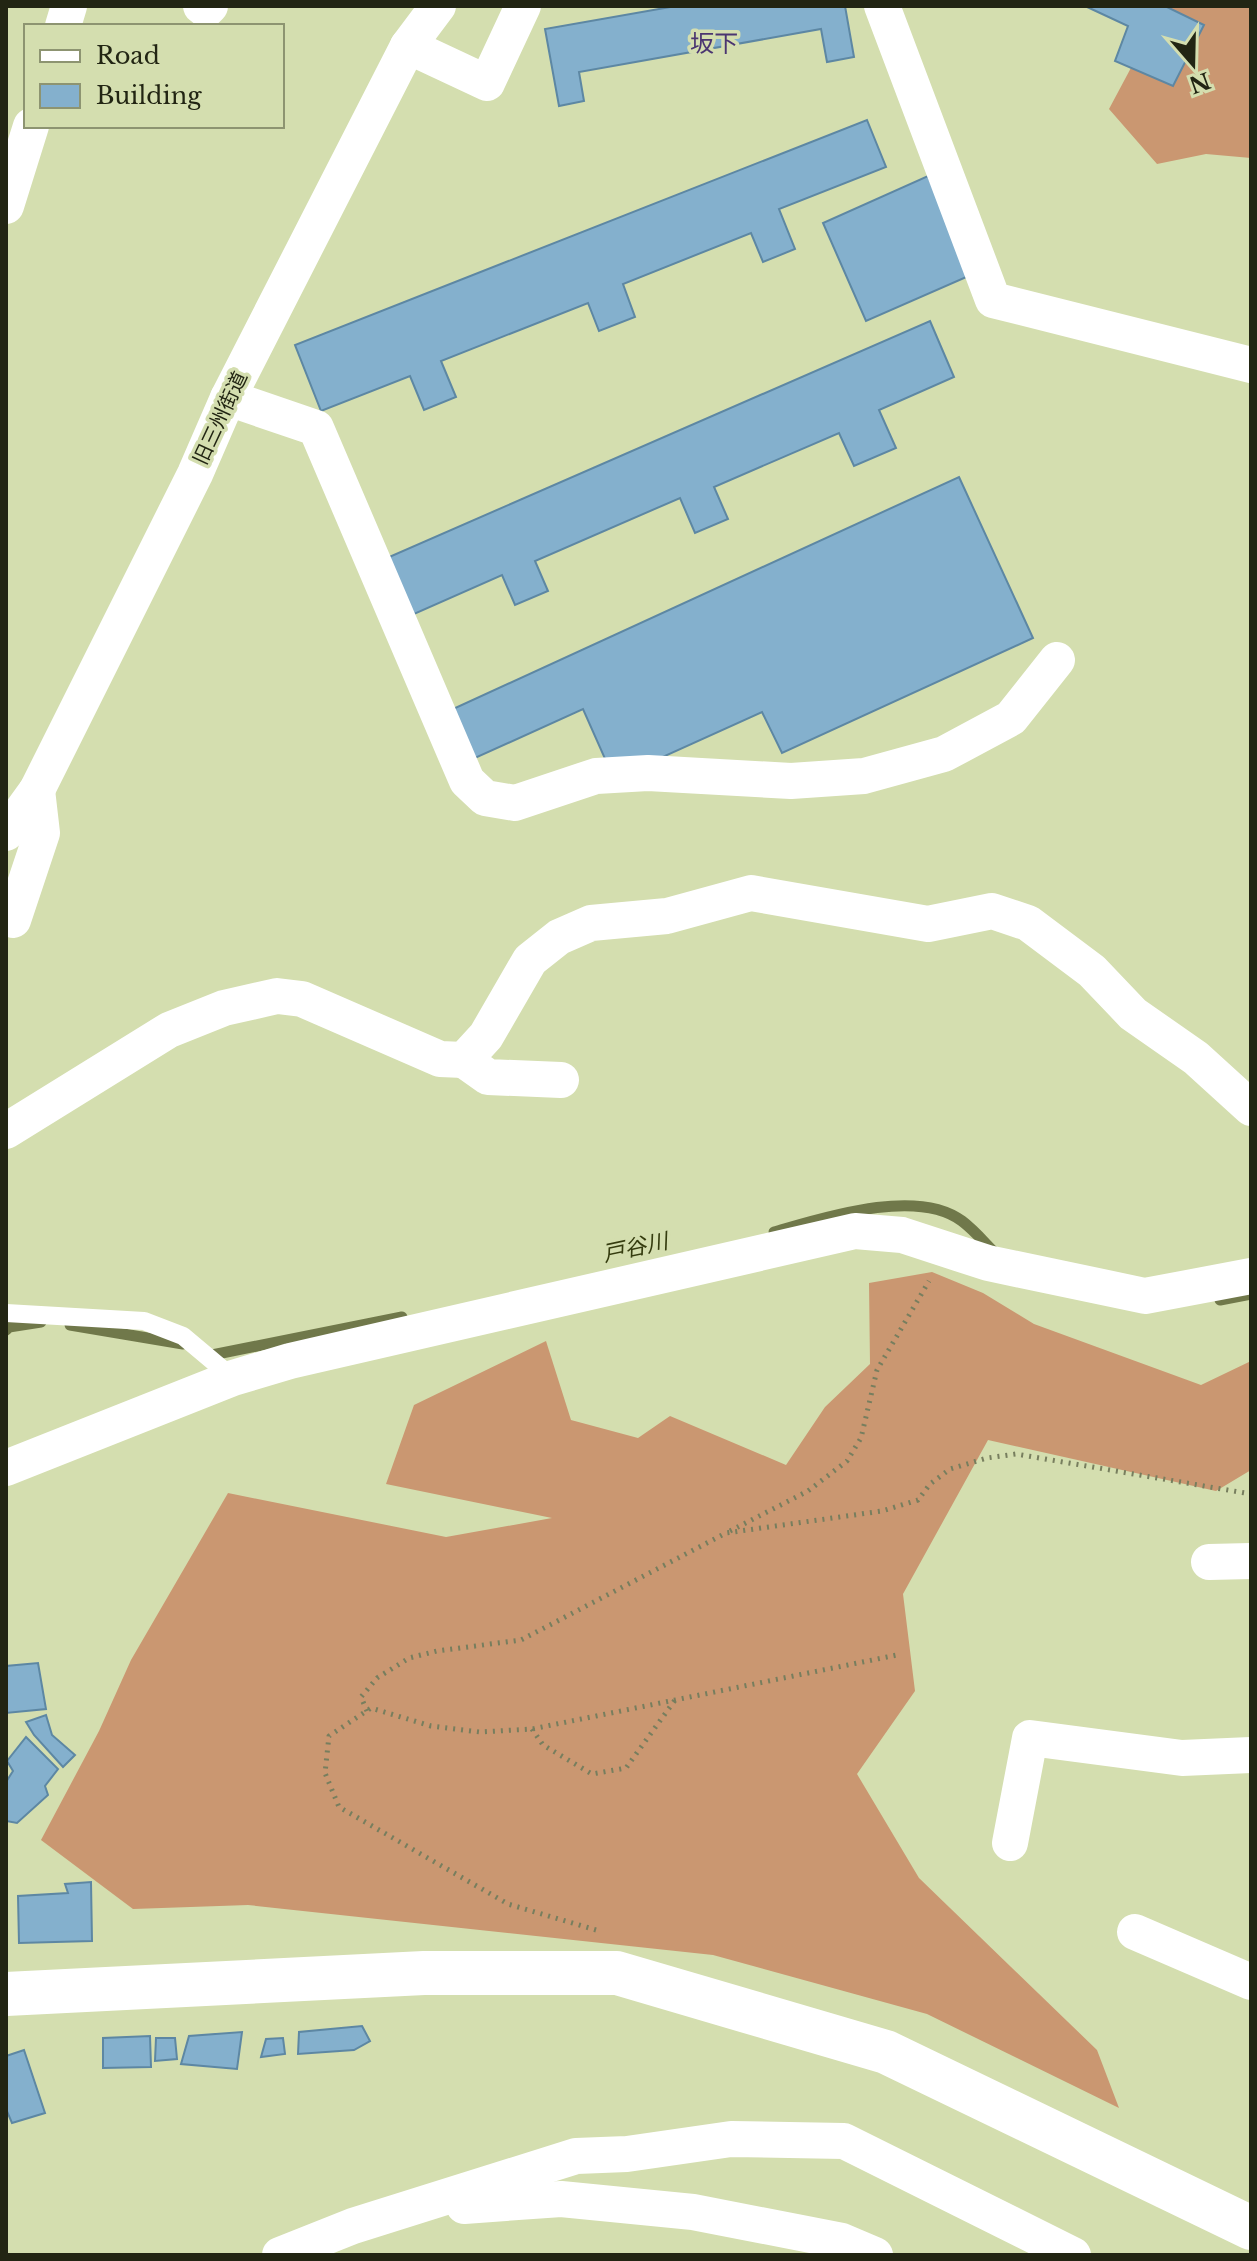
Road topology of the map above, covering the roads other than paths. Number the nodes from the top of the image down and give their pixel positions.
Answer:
1 (201, 6) edge
2 (210, 6) edge
3 (438, 6) edge
4 (523, 6) edge
5 (882, 6) edge
6 (408, 46) junction
7 (30, 128) edge
8 (6, 206) edge
9 (1251, 365) edge
10 (228, 398) junction
11 (1057, 660) dead end
12 (37, 790) junction
13 (6, 833) edge
14 (13, 920) dead end
15 (464, 1060) junction
16 (561, 1080) dead end
17 (1251, 1108) edge
18 (6, 1131) edge
19 (1251, 1276) edge
20 (6, 1313) edge
21 (227, 1371) junction
22 (6, 1468) edge
23 (1251, 1561) edge
24 (1209, 1562) dead end
25 (1251, 1755) edge
26 (1010, 1843) dead end
27 (1135, 1932) dead end
28 (1251, 1982) edge
29 (6, 1994) edge
30 (404, 2210) junction
31 (1251, 2228) edge
32 (280, 2255) edge
33 (875, 2255) edge
34 (1073, 2255) edge

1 - 2 street
3 - 6 street, 旧三州街道
4 - 6 street
5 - 9 street
6 - 10 street, 旧三州街道
7 - 8 street
10 - 11 street
10 - 12 street, 旧三州街道
12 - 13 street, 旧三州街道
12 - 14 street
15 - 16 street
15 - 17 street
15 - 18 street
19 - 21 street
20 - 21 lane
21 - 22 street
23 - 24 street
25 - 26 street
27 - 28 street
29 - 31 street
30 - 32 street
30 - 33 street
30 - 34 street

